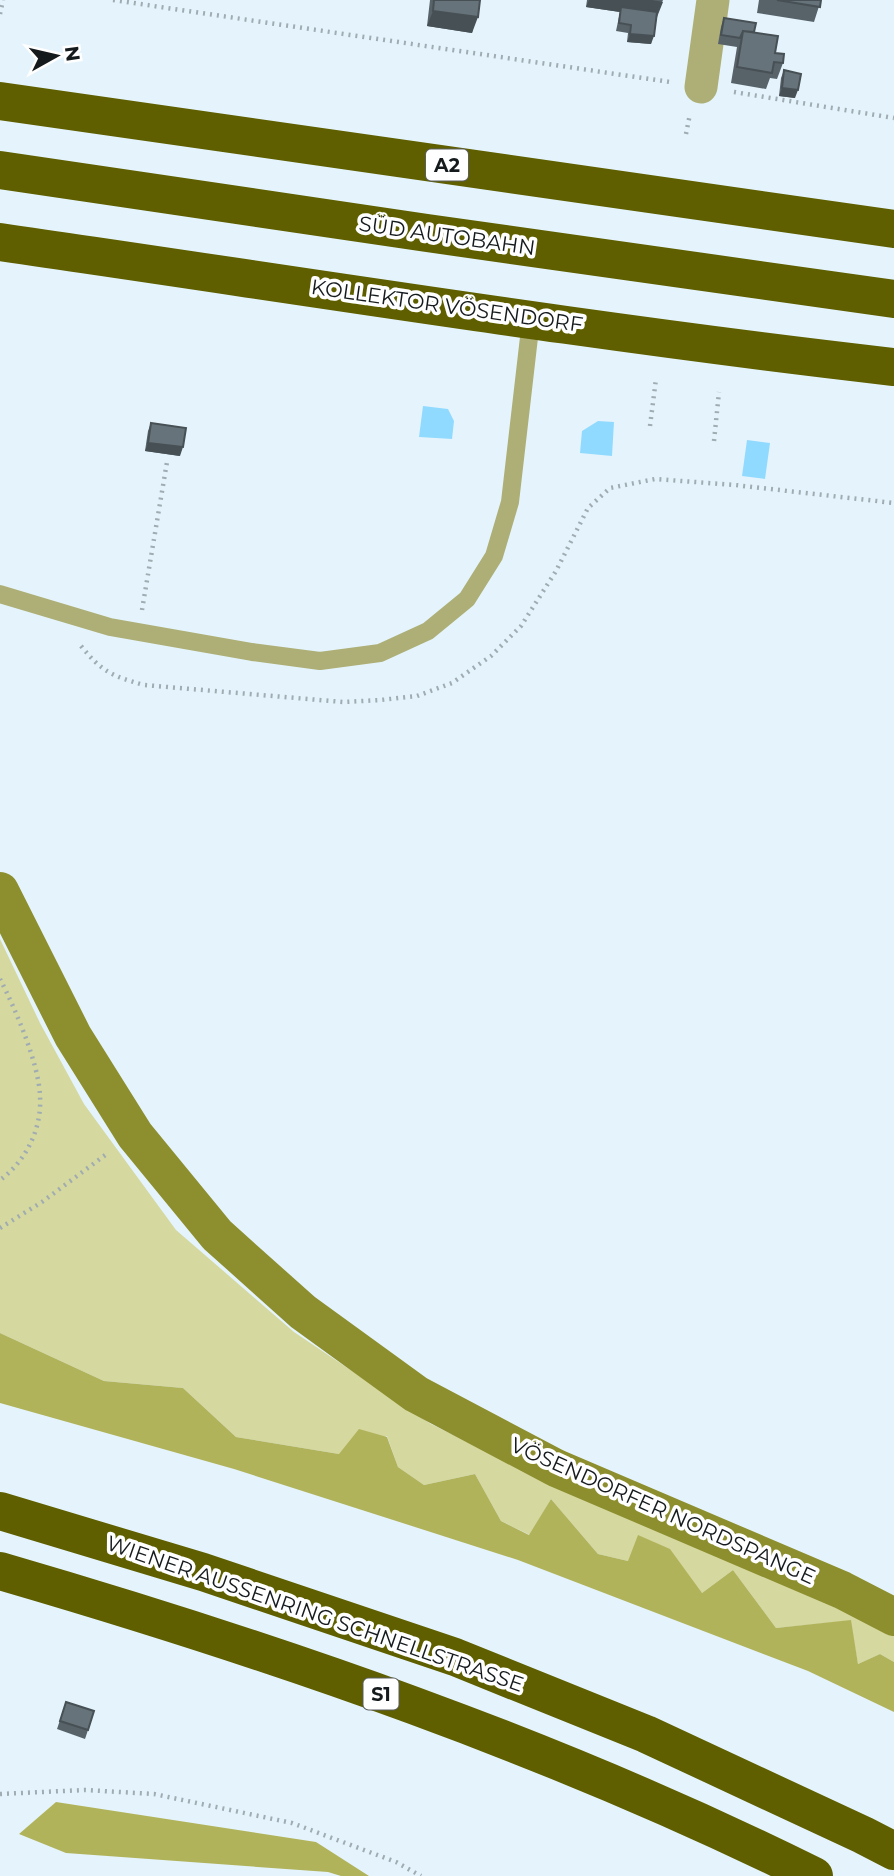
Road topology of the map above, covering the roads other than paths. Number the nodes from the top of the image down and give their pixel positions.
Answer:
1 (713, 0) edge
2 (701, 87) road end
3 (0, 101) edge
4 (0, 170) edge
5 (894, 229) edge
6 (0, 242) edge
7 (894, 299) edge
8 (531, 320) junction
9 (894, 367) edge
10 (0, 594) edge
11 (2, 890) edge
12 (0, 1511) edge
13 (0, 1571) edge
14 (894, 1617) edge
15 (894, 1851) edge
16 (814, 1876) edge

1 - 2 street
3 - 5 highway, A2
4 - 7 highway, SÜD AUTOBAHN
6 - 8 highway, KOLLEKTOR VÖSENDORF
8 - 9 highway, KOLLEKTOR VÖSENDORF
8 - 10 lane
11 - 14 main road, VÖSENDORFER NORDSPANGE
12 - 15 highway, WIENER AUSSENRING SCHNELLSTRASSE
13 - 16 highway, S1

